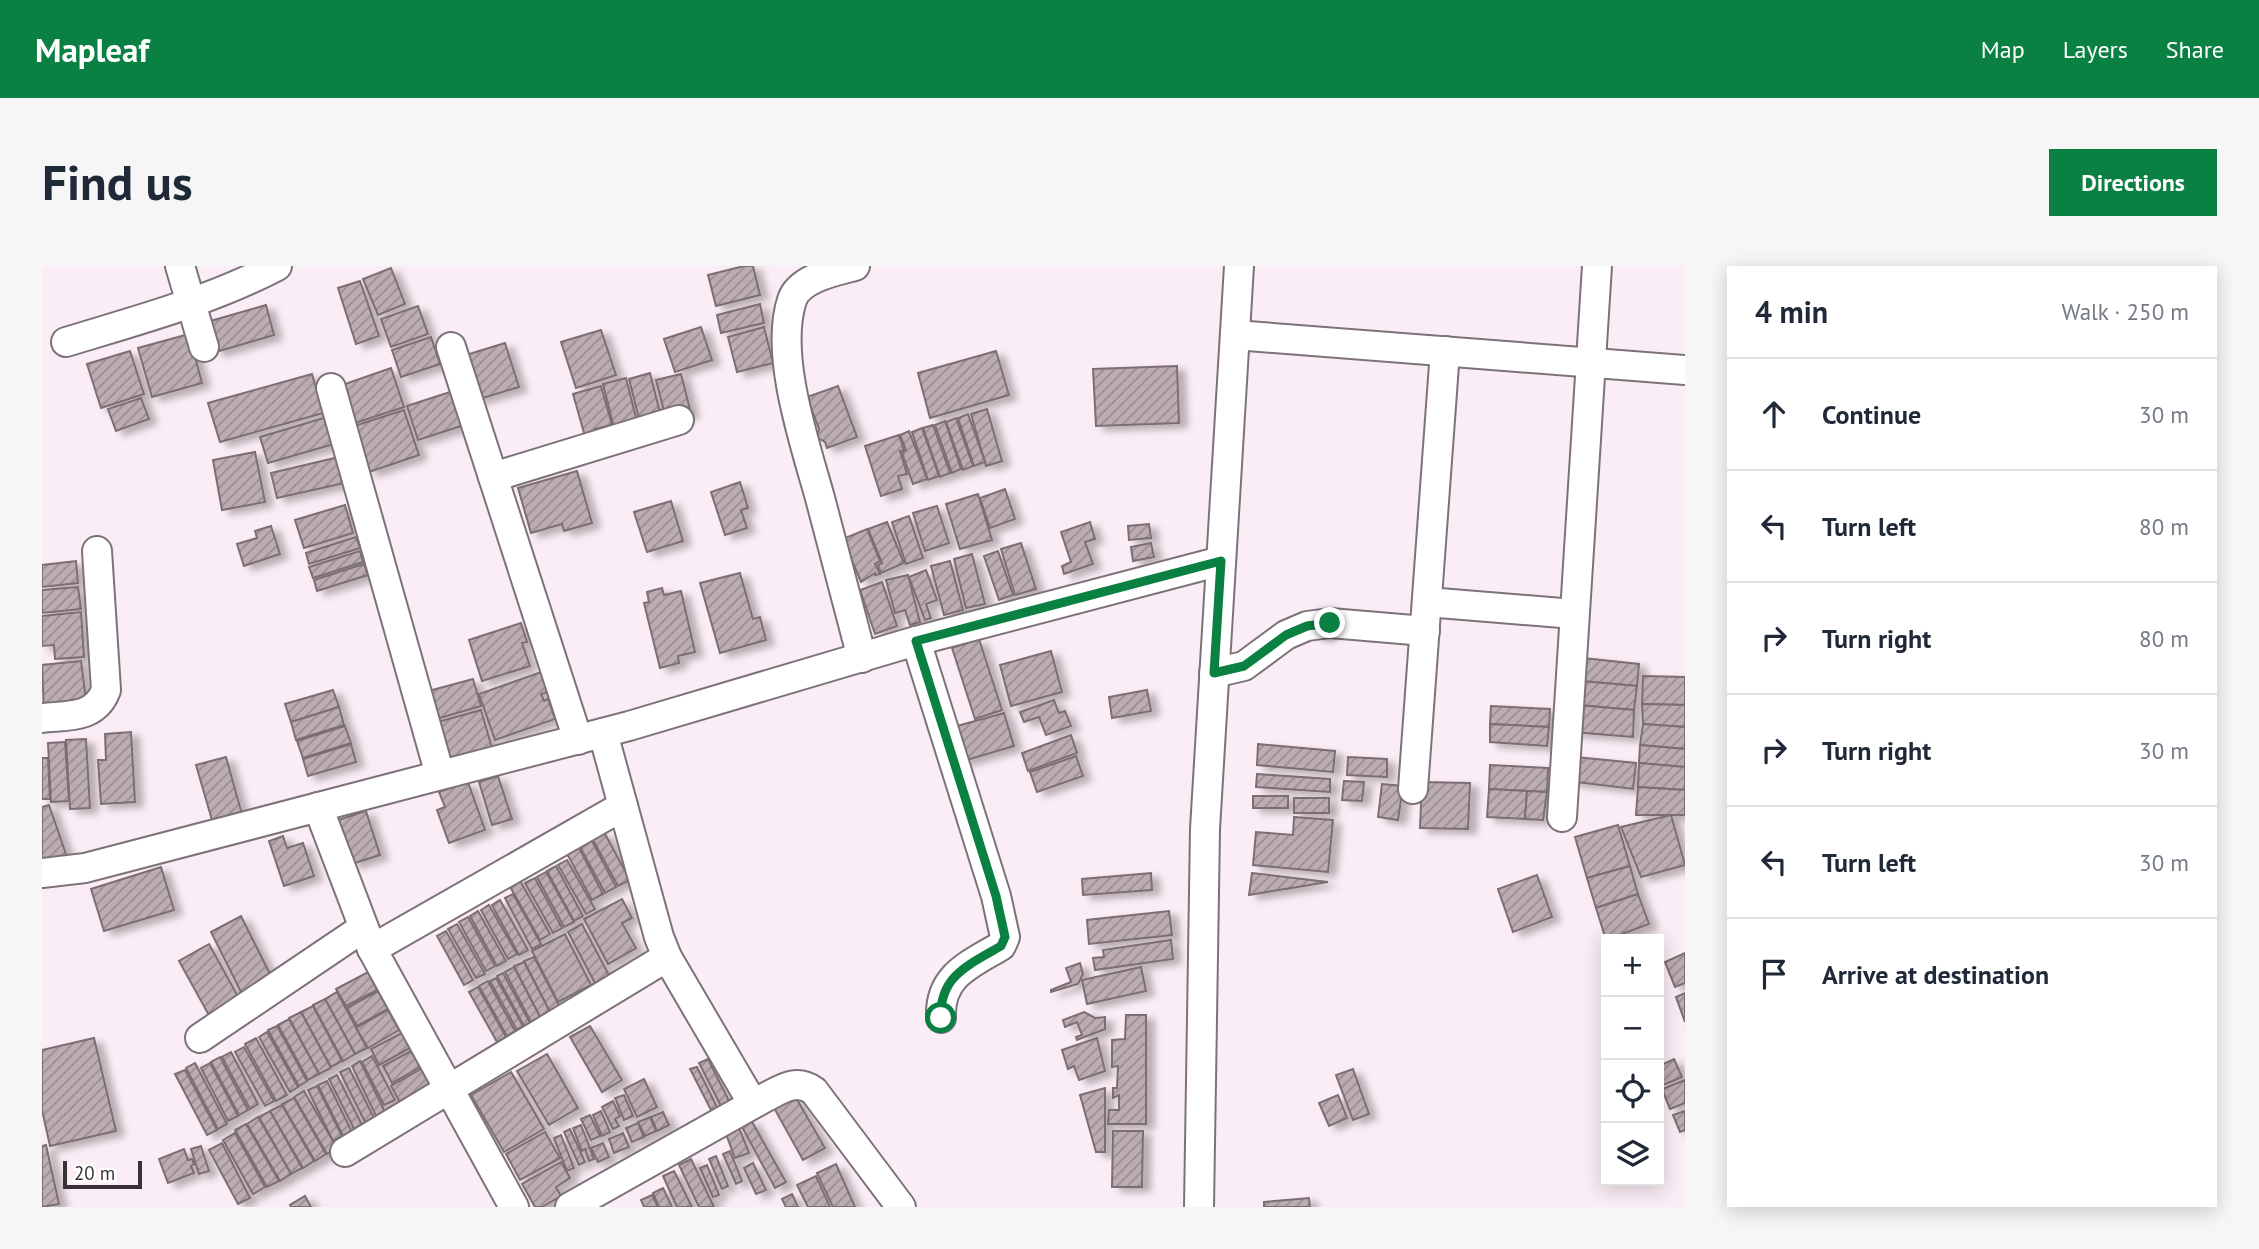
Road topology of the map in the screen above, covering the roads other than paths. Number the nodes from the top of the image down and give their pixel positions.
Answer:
1 (180, 266) edge
2 (277, 266) edge
3 (855, 266) edge
4 (1239, 266) edge
5 (1597, 266) edge
6 (191, 303) junction
7 (1236, 335) junction
8 (66, 342) dead end
9 (204, 347) dead end
10 (451, 347) dead end
11 (1445, 351) junction
12 (1591, 363) junction
13 (1685, 370) edge
14 (331, 388) dead end
15 (679, 420) dead end
16 (493, 477) junction
17 (97, 551) dead end
18 (1221, 561) junction
19 (1427, 602) junction
20 (1574, 614) junction
21 (1425, 631) junction
22 (916, 641) junction
23 (862, 658) junction
24 (1214, 673) junction
25 (42, 718) edge
26 (590, 736) junction
27 (440, 775) junction
28 (1413, 789) dead end
29 (623, 806) junction
30 (318, 807) junction
31 (1562, 817) dead end
32 (42, 873) edge
33 (368, 939) junction
34 (667, 957) junction
35 (941, 1018) dead end
36 (200, 1038) dead end
37 (448, 1088) junction
38 (753, 1104) junction
39 (345, 1152) dead end
40 (514, 1207) edge
41 (570, 1207) edge
42 (901, 1207) edge
43 (1199, 1207) edge

1 - 6 street
2 - 6 street
3 - 23 street
4 - 7 street
5 - 12 street
6 - 8 street
6 - 9 street
7 - 11 street
7 - 18 street
10 - 16 street
11 - 12 street
11 - 19 street
12 - 13 street
12 - 20 street
14 - 27 street
15 - 16 street
16 - 26 street
17 - 25 street
18 - 22 street
18 - 24 street
19 - 20 street
19 - 21 street
20 - 31 street
21 - 24 street
21 - 28 street
22 - 23 street
22 - 35 street
23 - 26 street
24 - 43 street
26 - 27 street
26 - 29 street
27 - 30 street
29 - 33 street
29 - 34 street
30 - 32 street
30 - 33 street
33 - 36 street
33 - 37 street
34 - 37 street
34 - 38 street
37 - 39 street
37 - 40 street
38 - 41 street
38 - 42 street

